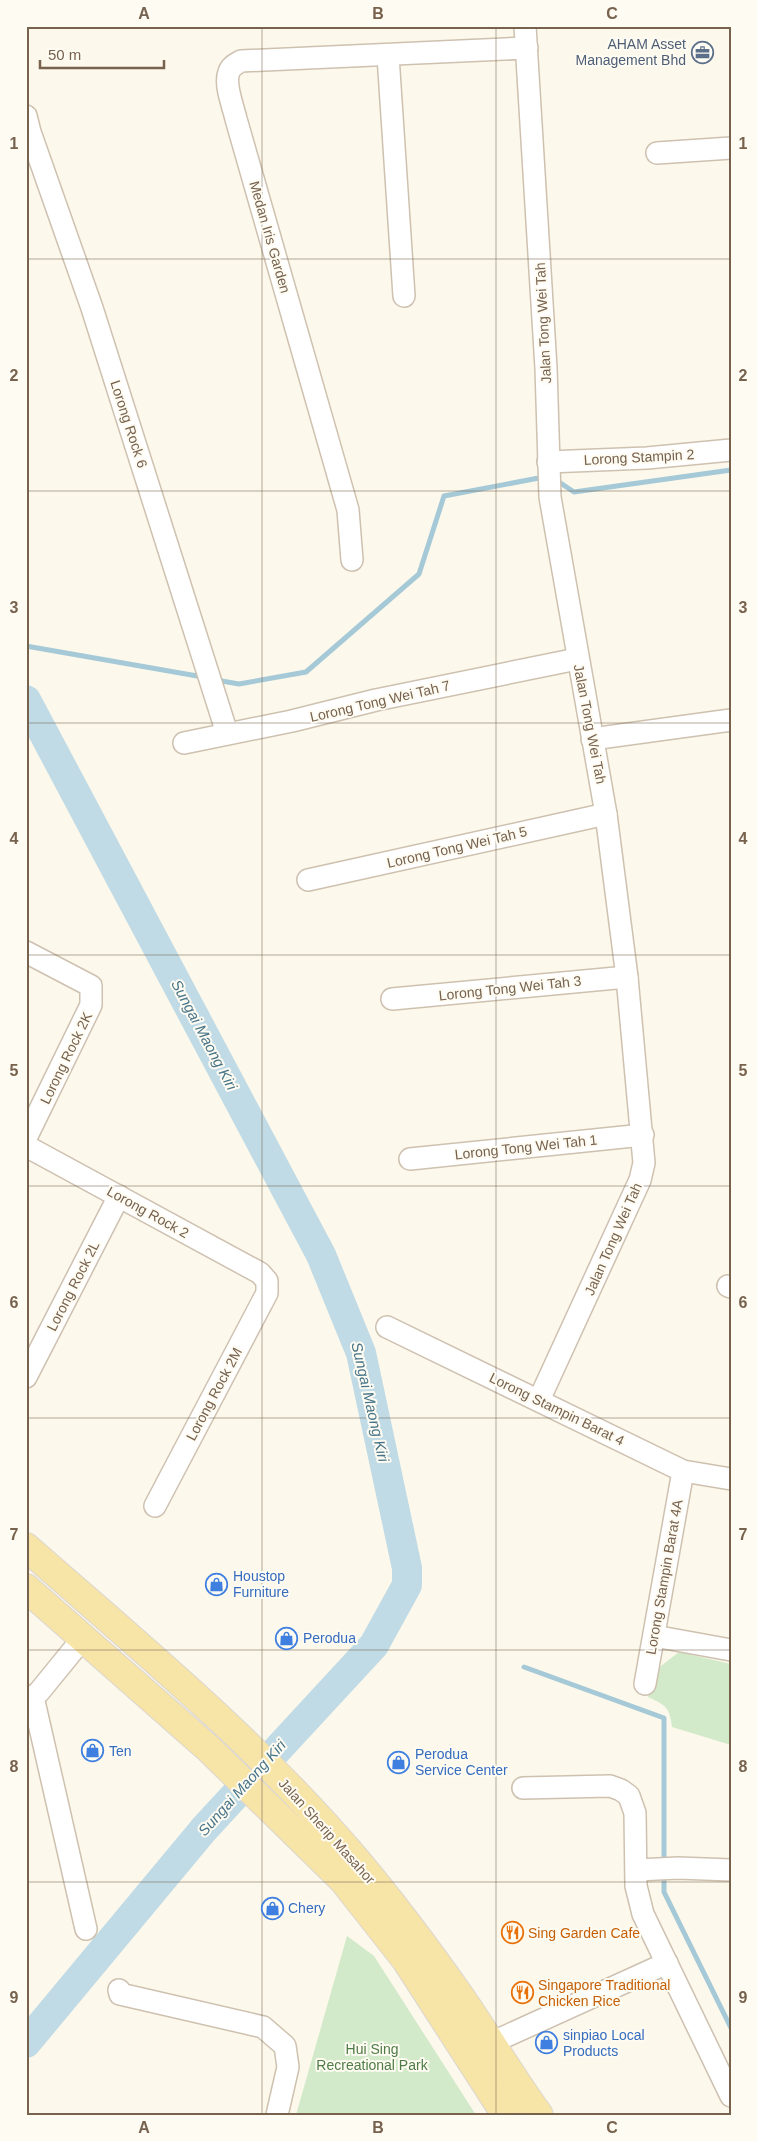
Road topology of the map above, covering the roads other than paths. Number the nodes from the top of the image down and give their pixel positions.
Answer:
1 (525, 26) edge
2 (527, 48) junction
3 (388, 56) junction
4 (26, 116) edge
5 (731, 148) edge
6 (657, 153) dead end
7 (404, 296) dead end
8 (731, 450) edge
9 (548, 468) junction
10 (352, 560) dead end
11 (577, 659) junction
12 (731, 720) edge
13 (227, 734) junction
14 (592, 739) junction
15 (184, 744) dead end
16 (606, 814) junction
17 (308, 880) dead end
18 (26, 952) edge
19 (628, 977) junction
20 (392, 1000) dead end
21 (643, 1136) junction
22 (26, 1138) edge
23 (26, 1146) edge
24 (410, 1159) dead end
25 (119, 1196) junction
26 (266, 1281) joint
27 (387, 1327) dead end
28 (26, 1377) edge
29 (539, 1400) junction
30 (683, 1471) junction
31 (731, 1479) edge
32 (155, 1506) dead end
33 (26, 1547) edge
34 (26, 1588) edge
35 (654, 1636) junction
36 (83, 1638) junction
37 (731, 1650) edge
38 (645, 1684) dead end
39 (30, 1697) edge
40 (524, 1788) dead end
41 (641, 1870) junction
42 (731, 1870) edge
43 (86, 1928) dead end
44 (667, 1963) junction
45 (119, 1990) dead end
46 (492, 2043) junction
47 (731, 2096) edge
48 (276, 2115) edge
49 (506, 2115) edge
50 (539, 2115) edge

1 - 2 street, Jalan Tong Wei Tah
2 - 3 street, Medan Iris Garden
2 - 9 street, Jalan Tong Wei Tah
3 - 7 street
3 - 10 street, Medan Iris Garden
4 - 13 street, Lorong Rock 6
5 - 6 street
8 - 9 street, Lorong Stampin 2
9 - 11 street, Jalan Tong Wei Tah
11 - 13 street, Lorong Tong Wei Tah 7
11 - 14 street, Jalan Tong Wei Tah
12 - 14 street
13 - 15 street, Lorong Tong Wei Tah 7
14 - 16 street, Jalan Tong Wei Tah
16 - 17 street, Lorong Tong Wei Tah 5
16 - 19 street, Jalan Tong Wei Tah
18 - 22 street, Lorong Rock 2K
19 - 20 street, Lorong Tong Wei Tah 3
19 - 21 street, Jalan Tong Wei Tah
21 - 24 street, Lorong Tong Wei Tah 1
21 - 29 street, Jalan Tong Wei Tah
23 - 25 street, Lorong Rock 2
25 - 26 street, Lorong Rock 2
25 - 28 street, Lorong Rock 2L
26 - 32 street, Lorong Rock 2M
27 - 29 street, Lorong Stampin Barat 4
29 - 30 street, Lorong Stampin Barat 4
30 - 31 street, Lorong Stampin Barat 4
30 - 35 street, Lorong Stampin Barat 4A
33 - 46 main road, Jalan Sherip Masahor
34 - 36 main road, Jalan Sherip Masahor
35 - 37 street
35 - 38 street, Lorong Stampin Barat 4A
36 - 39 street
36 - 49 main road, Jalan Sherip Masahor
39 - 43 street
40 - 41 street
41 - 42 street
41 - 44 street
44 - 46 street
44 - 47 street
45 - 48 street
46 - 50 main road, Jalan Sherip Masahor

